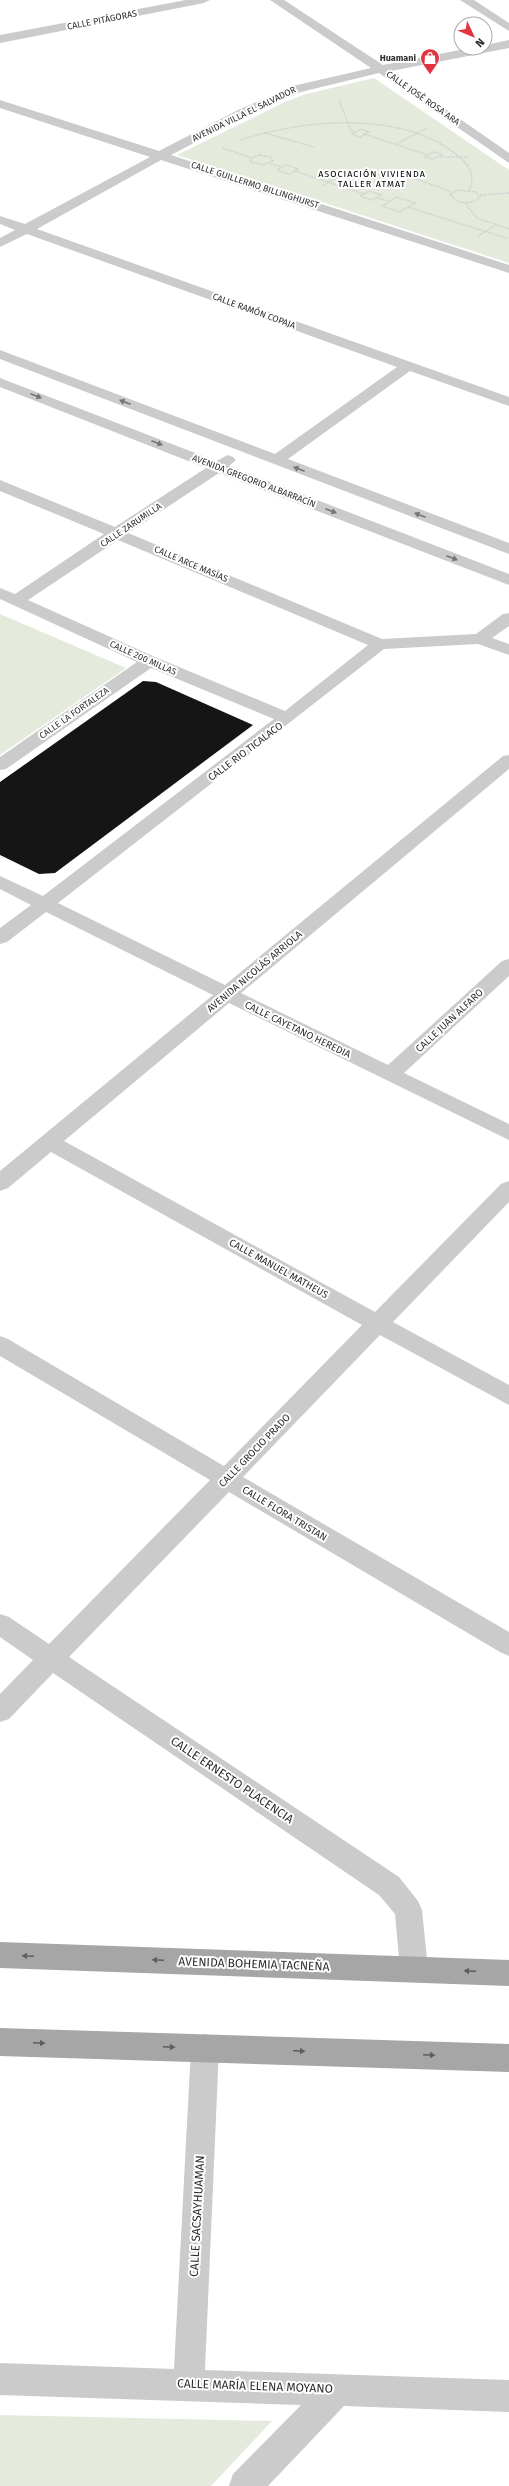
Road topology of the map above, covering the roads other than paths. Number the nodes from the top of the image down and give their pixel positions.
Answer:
1 (204, 0) edge
2 (276, 0) edge
3 (466, 0) edge
4 (509, 28) edge
5 (0, 39) edge
6 (509, 44) edge
7 (381, 69) junction
8 (0, 104) edge
9 (162, 155) junction
10 (509, 159) edge
11 (0, 220) edge
12 (25, 229) junction
13 (0, 243) edge
14 (509, 269) edge
15 (0, 354) edge
16 (408, 366) junction
17 (0, 382) edge
18 (509, 402) edge
19 (245, 448) junction
20 (276, 460) junction
21 (218, 467) junction
22 (0, 485) edge
23 (119, 534) junction
24 (509, 549) edge
25 (509, 580) edge
26 (0, 594) edge
27 (16, 600) junction
28 (509, 618) edge
29 (480, 639) junction
30 (380, 644) junction
31 (509, 650) edge
32 (149, 661) junction
33 (288, 718) junction
34 (509, 760) edge
35 (0, 765) edge
36 (0, 882) edge
37 (45, 904) junction
38 (0, 938) edge
39 (509, 965) edge
40 (227, 994) junction
41 (390, 1074) junction
42 (509, 1133) edge
43 (49, 1142) junction
44 (0, 1183) edge
45 (509, 1189) edge
46 (378, 1322) junction
47 (0, 1345) edge
48 (509, 1396) edge
49 (227, 1479) junction
50 (0, 1624) edge
51 (509, 1646) edge
52 (52, 1657) junction
53 (0, 1711) edge
54 (0, 1955) edge
55 (414, 1969) junction
56 (509, 1973) edge
57 (0, 2042) edge
58 (204, 2048) junction
59 (509, 2058) edge
60 (0, 2378) edge
61 (189, 2384) junction
62 (339, 2389) junction
63 (509, 2396) edge
64 (245, 2486) edge

1 - 5 street, CALLE PITÁGORAS
2 - 7 street, CALLE JOSÉ ROSA ARA
3 - 4 street
6 - 7 street, AVENIDA VILLA EL SALVADOR
7 - 9 street, AVENIDA VILLA EL SALVADOR
7 - 10 street, CALLE JOSÉ ROSA ARA
8 - 9 street, CALLE GUILLERMO BILLINGHURST
9 - 12 street, AVENIDA VILLA EL SALVADOR
9 - 14 street, CALLE GUILLERMO BILLINGHURST
11 - 12 street, CALLE RAMÓN COPAJA
12 - 13 street, AVENIDA VILLA EL SALVADOR
12 - 16 street, CALLE RAMÓN COPAJA
19 -> 15 street
16 - 18 street, CALLE RAMÓN COPAJA
16 - 20 street
17 -> 21 street, AVENIDA GREGORIO ALBARRACÍN
19 - 20 street
19 - 21 street, CALLE ZARUMILLA
24 -> 20 street
21 - 23 street, CALLE ZARUMILLA
21 -> 25 street, AVENIDA GREGORIO ALBARRACÍN
22 - 23 street, CALLE ARCE MASÍAS
23 - 27 street, CALLE ZARUMILLA
23 - 30 street, CALLE ARCE MASÍAS
26 - 27 street, CALLE 200 MILLAS
27 - 32 street, CALLE 200 MILLAS
28 - 29 street
29 - 30 street
29 - 31 street
30 - 33 street, CALLE RIO TICALACO
32 - 33 street, CALLE 200 MILLAS
32 - 35 street, CALLE LA FORTALEZA
33 - 37 street, CALLE RIO TICALACO
34 - 40 street, AVENIDA NICOLÁS ARRIOLA
36 - 37 street, CALLE CAYETANO HEREDIA
37 - 38 street, CALLE RIO TICALACO
37 - 40 street, CALLE CAYETANO HEREDIA
39 - 41 street, CALLE JUAN ALFARO
40 - 41 street, CALLE CAYETANO HEREDIA
40 - 43 street, AVENIDA NICOLÁS ARRIOLA
41 - 42 street, CALLE CAYETANO HEREDIA
43 - 44 street, AVENIDA NICOLÁS ARRIOLA
43 - 46 street, CALLE MANUEL MATHEUS
45 - 46 street, CALLE GROCIO PRADO
46 - 48 street, CALLE MANUEL MATHEUS
46 - 49 street, CALLE GROCIO PRADO
47 - 49 street, CALLE FLORA TRISTAN
49 - 51 street, CALLE FLORA TRISTAN
49 - 52 street, CALLE GROCIO PRADO
50 - 52 street, CALLE ERNESTO PLACENCIA
52 - 53 street, CALLE GROCIO PRADO
52 - 55 street, CALLE ERNESTO PLACENCIA
55 -> 54 main road, AVENIDA BOHEMIA TACNEÑA
56 -> 55 main road, AVENIDA BOHEMIA TACNEÑA
57 -> 58 main road
58 -> 59 main road
58 - 61 street, CALLE SACSAYHUAMAN
60 - 61 street, CALLE MARÍA ELENA MOYANO
61 - 62 street, CALLE MARÍA ELENA MOYANO
62 - 63 street, CALLE MARÍA ELENA MOYANO
62 - 64 street

